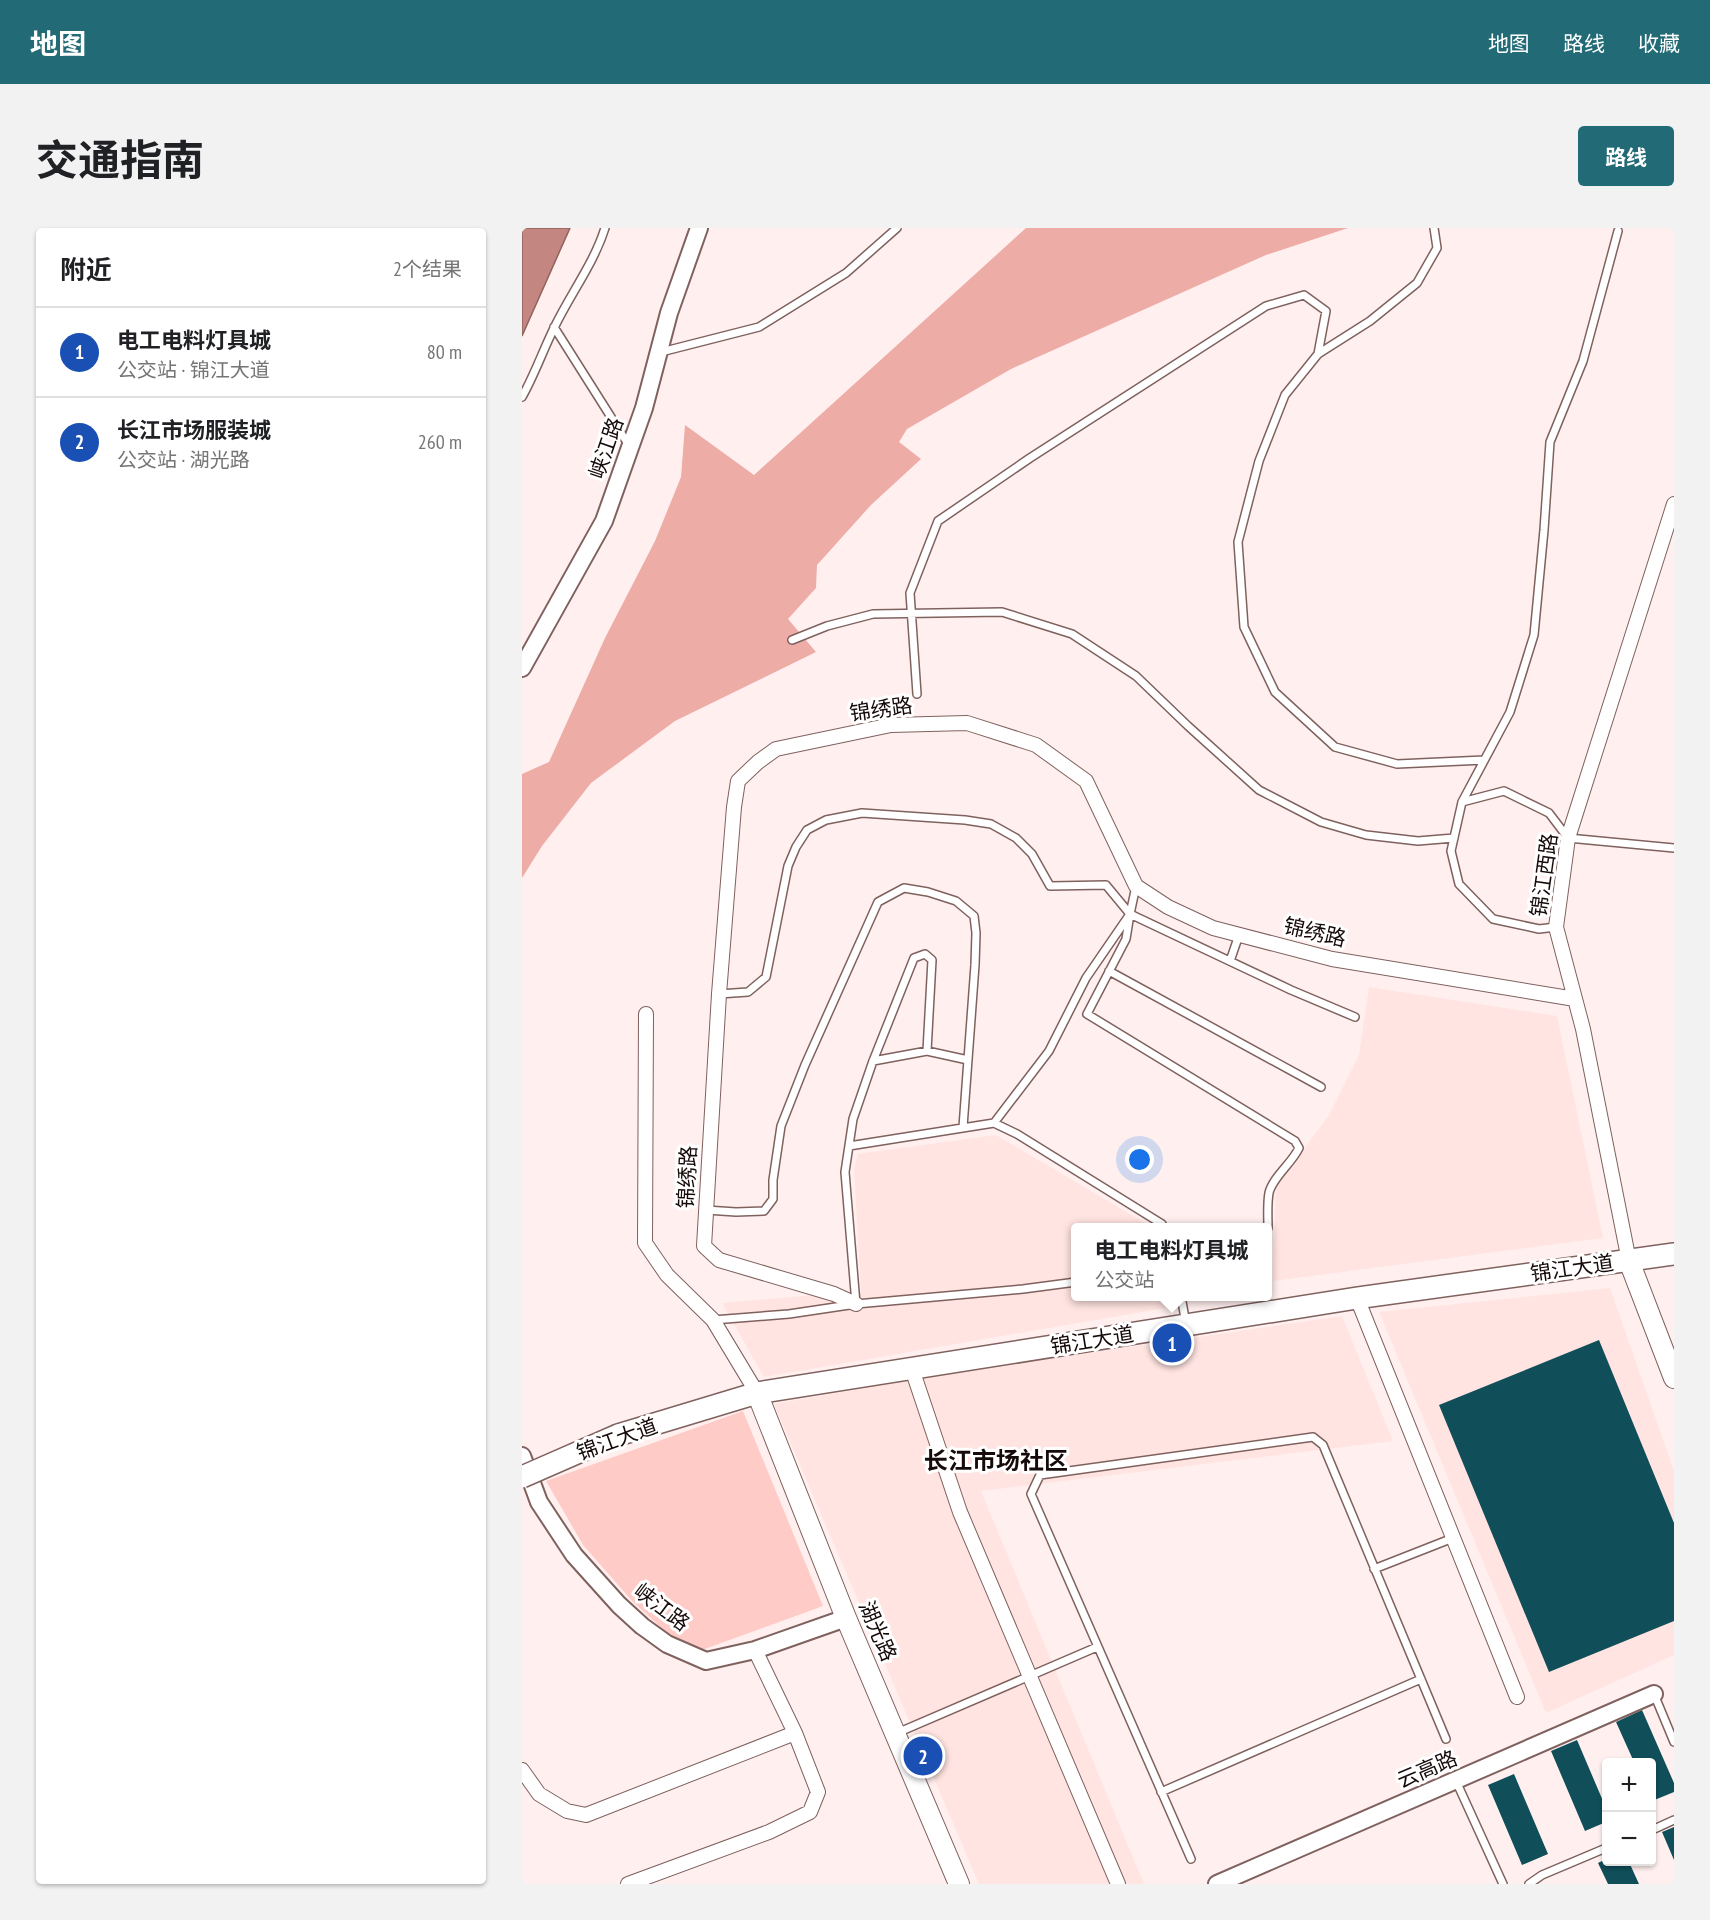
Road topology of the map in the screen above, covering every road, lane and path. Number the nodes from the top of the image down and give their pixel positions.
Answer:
1 (605, 228) edge
2 (699, 228) edge
3 (897, 228) edge
4 (1434, 228) edge
5 (1618, 231) dead end
6 (554, 327) junction
7 (659, 352) junction
8 (1318, 354) junction
9 (522, 397) edge
10 (630, 448) junction
11 (1674, 504) edge
12 (911, 612) junction
13 (792, 640) dead end
14 (522, 668) edge
15 (917, 693) dead end
16 (1484, 760) junction
17 (1462, 802) junction
18 (1454, 838) junction
19 (1568, 838) junction
20 (1674, 848) edge
21 (1136, 886) junction
22 (1130, 914) junction
23 (1556, 927) junction
24 (1239, 935) junction
25 (1230, 961) junction
26 (1109, 971) junction
27 (719, 994) junction
28 (1575, 999) junction
29 (646, 1014) dead end
30 (1355, 1017) dead end
31 (927, 1051) junction
32 (968, 1060) junction
33 (873, 1061) junction
34 (1321, 1087) dead end
35 (994, 1123) junction
36 (963, 1127) junction
37 (849, 1146) junction
38 (706, 1210) junction
39 (1160, 1223) edge
40 (1268, 1223) edge
41 (1674, 1254) edge
42 (1629, 1261) junction
43 (1071, 1283) edge
44 (1357, 1298) junction
45 (1182, 1301) edge
46 (856, 1304) junction
47 (713, 1320) junction
48 (1186, 1325) junction
49 (912, 1369) junction
50 (1674, 1378) edge
51 (757, 1394) junction
52 (522, 1456) edge
53 (522, 1477) edge
54 (1453, 1538) junction
55 (1374, 1569) junction
56 (846, 1618) junction
57 (1096, 1647) junction
58 (755, 1650) junction
59 (1030, 1675) junction
60 (1420, 1679) junction
61 (1654, 1694) joint
62 (1517, 1697) dead end
63 (795, 1733) junction
64 (895, 1734) junction
65 (1446, 1739) dead end
66 (1674, 1742) edge
67 (522, 1770) edge
68 (1456, 1780) junction
69 (1161, 1792) junction
70 (1674, 1820) edge
71 (1656, 1828) edge
72 (1602, 1850) edge
73 (1191, 1859) dead end
74 (628, 1884) edge
75 (959, 1884) edge
76 (1118, 1884) edge
77 (1218, 1884) edge
78 (1503, 1884) edge
79 (1529, 1884) edge

1 - 6 lane
2 - 7 street, 峡江路
3 - 7 lane
4 - 8 lane
5 - 16 lane
6 - 9 lane
6 - 10 lane
7 - 10 street, 峡江路
8 - 12 lane
8 - 16 lane
10 - 14 street, 峡江路
11 - 19 street, 锦江西路
12 - 13 lane
12 - 15 lane
12 - 18 lane
16 - 17 lane
17 - 18 lane
17 - 19 lane
18 - 23 lane
19 - 20 lane
19 - 23 street, 锦江西路
21 - 22 lane
21 - 24 street, 锦绣路
21 - 27 street, 锦绣路
22 - 25 lane
22 - 26 lane
22 - 27 lane
22 - 35 lane
23 - 28 street, 锦江西路
24 - 25 lane
24 - 28 street, 锦绣路
25 - 30 lane
26 - 34 lane
26 - 40 lane
27 - 38 street, 锦绣路
28 - 42 street, 锦江西路
29 - 47 street
31 - 32 lane
31 - 33 lane
31 - 33 lane
32 - 36 lane
32 - 38 lane
33 - 37 lane
35 - 36 lane
35 - 39 lane
36 - 37 lane
37 - 46 lane
38 - 46 street, 锦绣路
41 - 42 main road, 锦江大道
42 - 44 main road, 锦江大道
42 - 50 main road
43 - 46 lane
44 - 48 main road, 锦江大道
44 - 54 street
45 - 48 lane
46 - 47 lane
47 - 51 street
48 - 49 main road, 锦江大道
49 - 51 main road, 锦江大道
49 - 59 street
51 - 53 main road, 锦江大道, bridge
51 - 56 main road, 湖光路
52 - 58 street, 峡江路
54 - 55 lane
54 - 62 street
55 - 57 lane
55 - 60 lane
56 - 58 street, 峡江路
56 - 64 main road, 湖光路
57 - 59 lane
57 - 69 lane
58 - 63 street
59 - 64 lane
59 - 76 street
60 - 65 lane
60 - 69 lane
61 - 66 lane
61 - 68 street, 云高路
63 - 67 street
63 - 74 street
64 - 75 main road, 湖光路
68 - 77 street, 云高路
68 - 78 lane
69 - 73 lane
70 - 71 lane
72 - 79 lane

